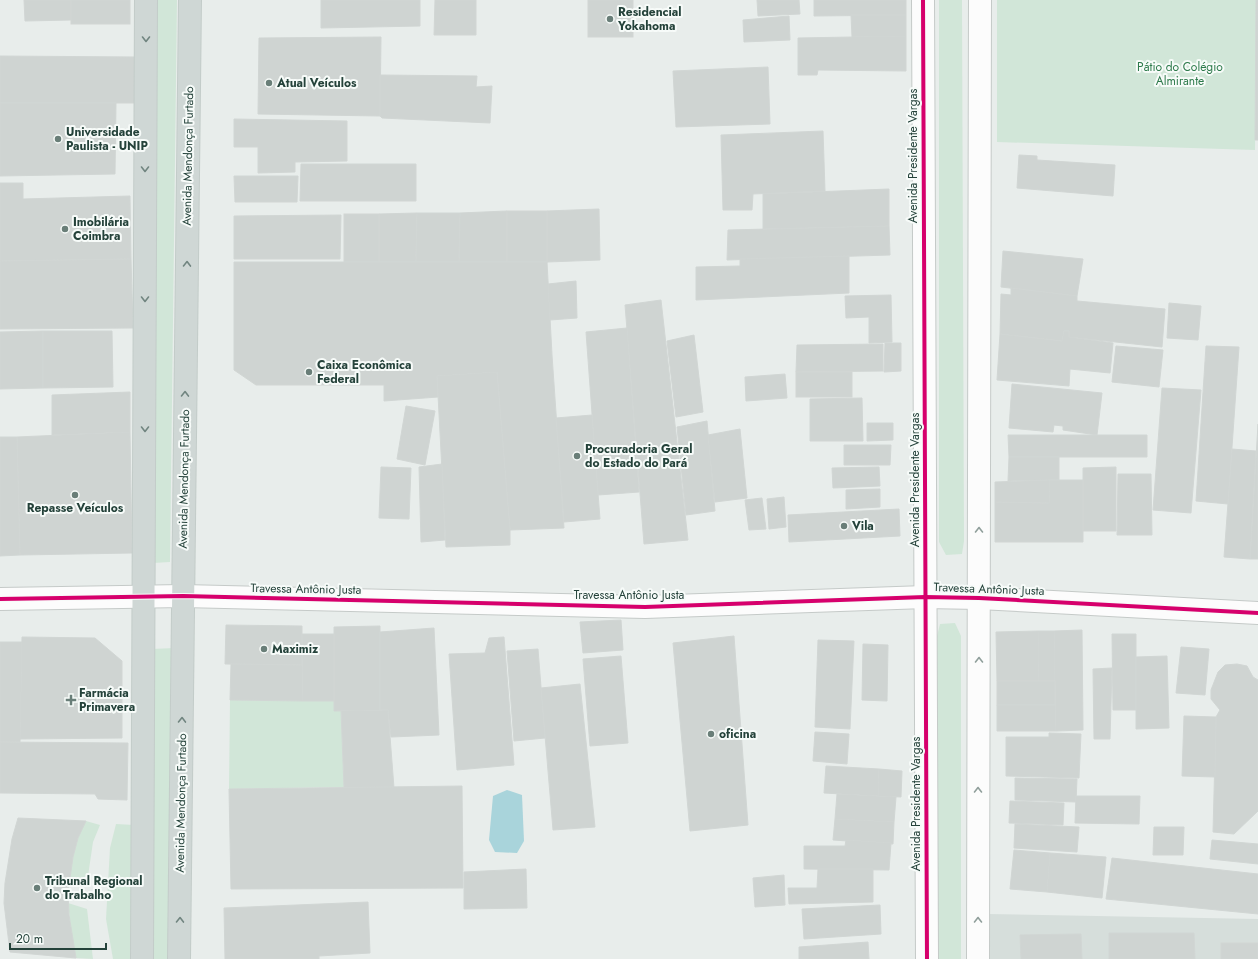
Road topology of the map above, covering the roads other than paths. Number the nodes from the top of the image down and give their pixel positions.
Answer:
1 (146, 0) edge
2 (190, 0) edge
3 (923, 0) edge
4 (980, 0) edge
5 (183, 596) junction
6 (144, 597) junction
7 (925, 597) junction
8 (979, 598) junction
9 (0, 599) edge
10 (1258, 612) edge
11 (142, 959) edge
12 (179, 959) edge
13 (927, 959) edge
14 (978, 959) edge

1 -> 6 main road
5 -> 2 main road, Avenida Mendonça Furtado
3 - 7 street, Avenida Presidente Vargas
8 -> 4 street
5 - 6 street, Travessa Antônio Justa
5 - 7 street, Travessa Antônio Justa
12 -> 5 main road, Avenida Mendonça Furtado
6 - 9 street, Travessa Antônio Justa
6 - 11 main road
7 - 8 street, Travessa Antônio Justa
7 - 13 street, Avenida Presidente Vargas
8 - 10 street, Travessa Antônio Justa
14 -> 8 street

